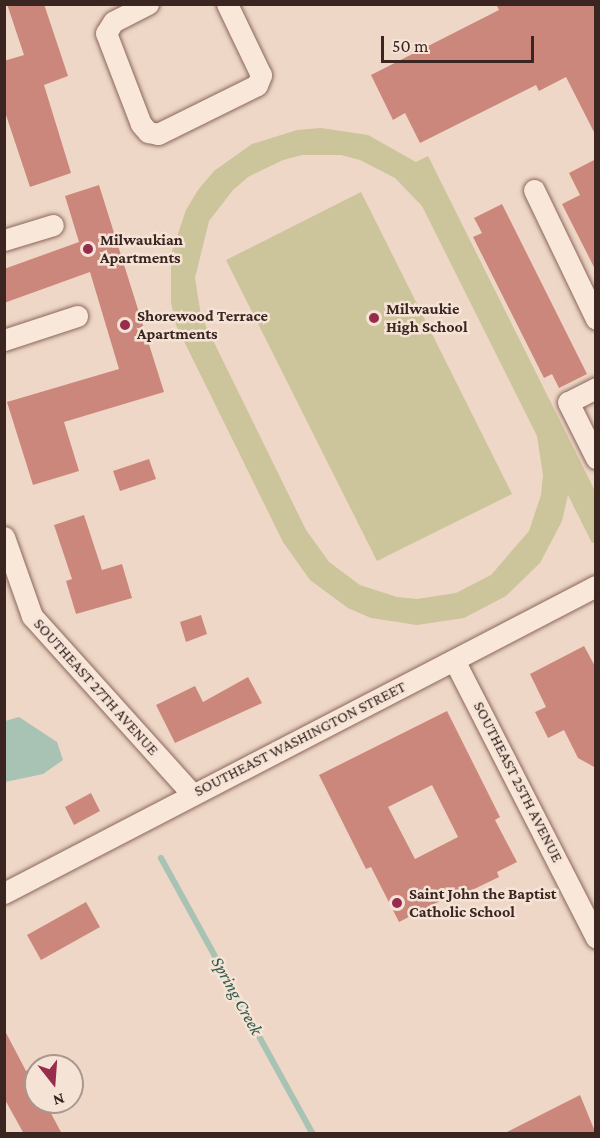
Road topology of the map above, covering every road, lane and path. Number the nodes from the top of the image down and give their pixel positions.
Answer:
1 (148, 4) edge
2 (227, 4) edge
3 (534, 190) dead end
4 (53, 225) dead end
5 (4, 240) edge
6 (77, 316) dead end
7 (596, 320) edge
8 (4, 340) edge
9 (596, 388) edge
10 (596, 458) edge
11 (4, 537) edge
12 (596, 586) edge
13 (454, 660) junction
14 (192, 794) junction
15 (4, 893) edge
16 (596, 938) edge

1 - 2 street
3 - 7 street
4 - 5 street
6 - 8 street
9 - 10 street
11 - 14 street, SOUTHEAST 27TH AVENUE
12 - 13 street, SOUTHEAST WASHINGTON STREET
13 - 14 street, SOUTHEAST WASHINGTON STREET
13 - 16 street, SOUTHEAST 25TH AVENUE
14 - 15 street, SOUTHEAST WASHINGTON STREET

